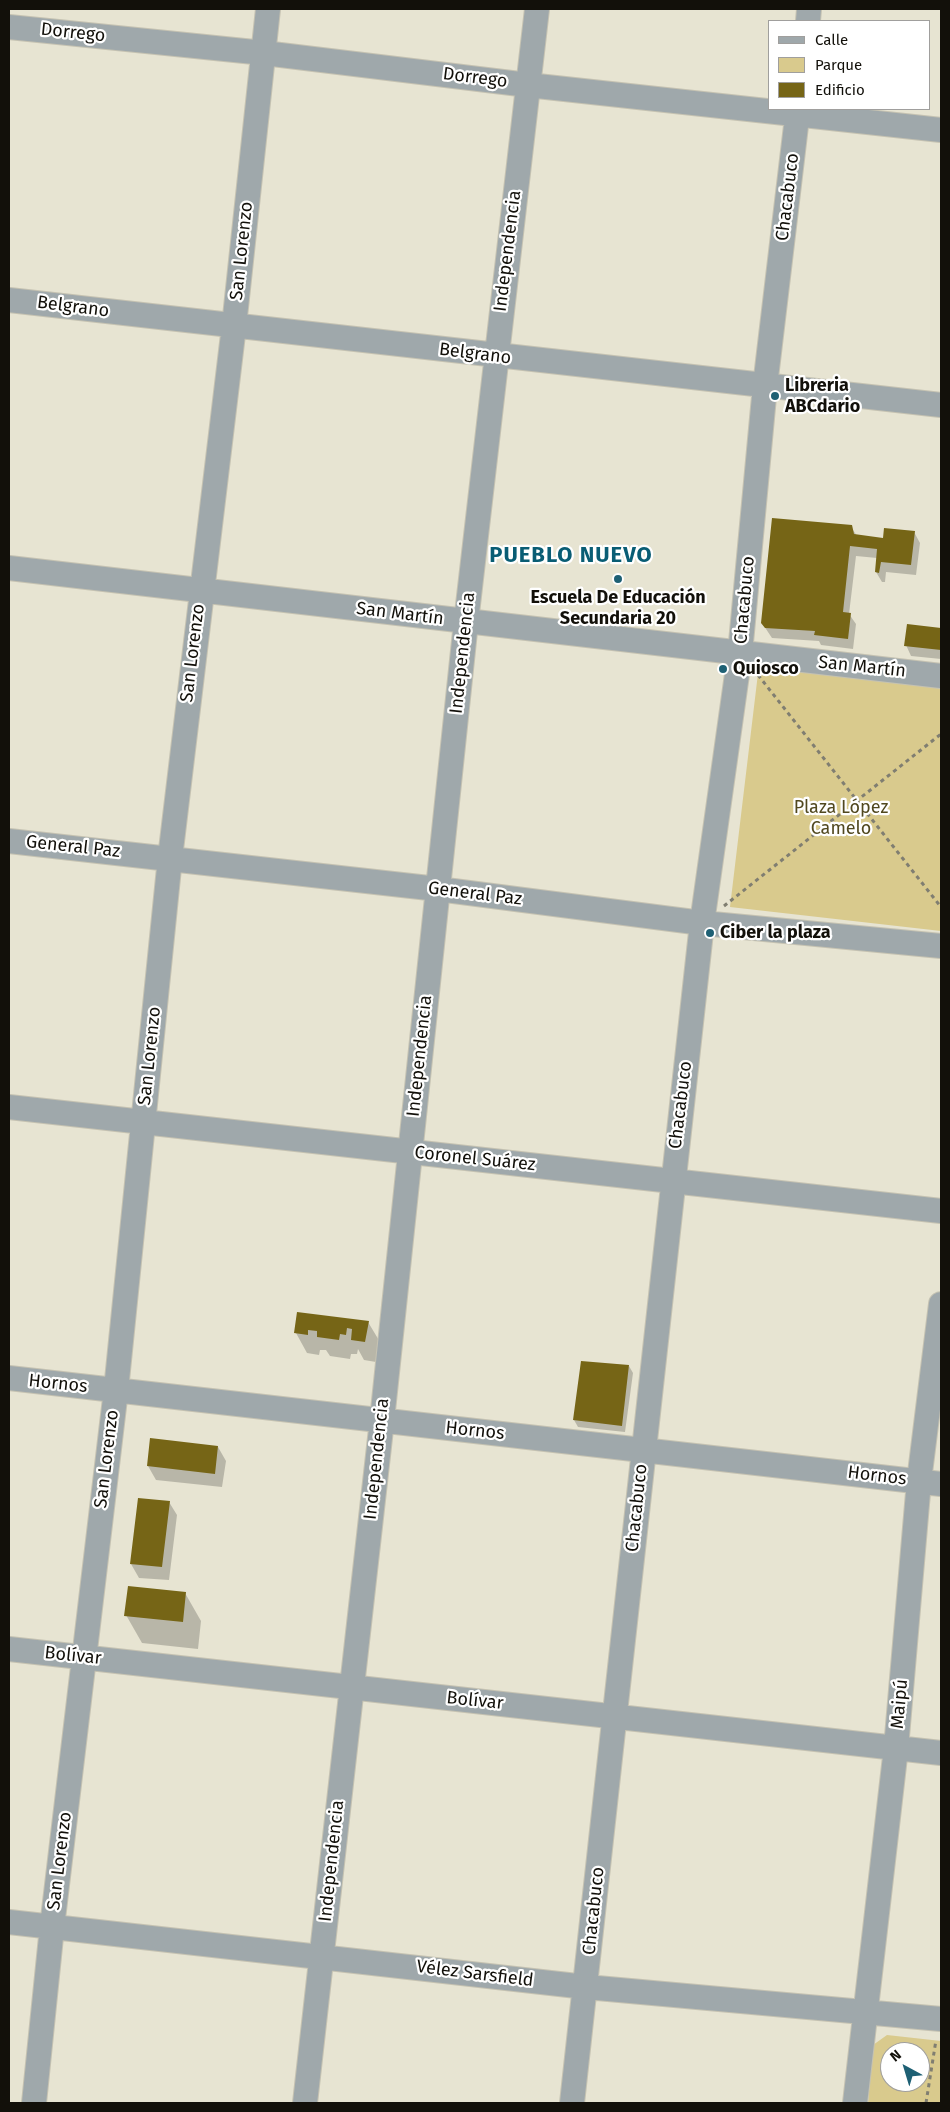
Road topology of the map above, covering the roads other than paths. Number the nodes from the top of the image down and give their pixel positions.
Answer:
1 (268, 9) edge
2 (537, 9) edge
3 (9, 26) edge
4 (264, 53) junction
5 (528, 85) junction
6 (768, 108) edge
7 (798, 111) edge
8 (941, 130) edge
9 (9, 300) edge
10 (234, 326) junction
11 (496, 356) junction
12 (765, 386) junction
13 (941, 405) edge
14 (9, 568) edge
15 (201, 590) junction
16 (466, 622) junction
17 (740, 653) junction
18 (941, 676) edge
19 (9, 841) edge
20 (170, 858) junction
21 (438, 889) junction
22 (702, 923) junction
23 (941, 946) edge
24 (9, 1107) edge
25 (143, 1122) junction
26 (410, 1152) junction
27 (672, 1181) junction
28 (941, 1211) edge
29 (941, 1304) edge
30 (9, 1378) edge
31 (116, 1390) junction
32 (382, 1420) junction
33 (644, 1450) junction
34 (930, 1482) edge
35 (9, 1649) edge
36 (84, 1657) junction
37 (351, 1687) junction
38 (615, 1717) junction
39 (896, 1748) junction
40 (941, 1753) edge
41 (9, 1922) edge
42 (52, 1927) junction
43 (321, 1956) junction
44 (586, 1987) junction
45 (865, 2011) junction
46 (939, 2030) edge
47 (34, 2103) edge
48 (306, 2103) edge
49 (572, 2103) edge
50 (856, 2103) edge

1 - 4 street, San Lorenzo
2 - 5 street, Independencia
3 - 4 street, Dorrego
4 - 5 street, Dorrego
4 - 10 street, San Lorenzo
5 - 6 street, Dorrego
5 - 11 street, Independencia
7 - 8 street, Dorrego
7 - 12 street, Chacabuco
9 - 10 street, Belgrano
10 - 11 street, Belgrano
10 - 15 street, San Lorenzo
11 - 12 street, Belgrano
11 - 16 street, Independencia
12 - 13 street, Belgrano
12 - 17 street, Chacabuco
14 - 15 street, San Martín
15 - 16 street, San Martín
15 - 20 street, San Lorenzo
16 - 17 street, San Martín
16 - 21 street, Independencia
17 - 18 street, San Martín
17 - 22 street, Chacabuco
19 - 20 street, General Paz
20 - 21 street, General Paz
20 - 25 street, San Lorenzo
21 - 22 street, General Paz
21 - 26 street, Independencia
22 - 23 street, General Paz
22 - 27 street, Chacabuco
24 - 25 street, Coronel Suárez
25 - 26 street, Coronel Suárez
25 - 31 street, San Lorenzo
26 - 27 street, Coronel Suárez
26 - 32 street, Independencia
27 - 28 street, Coronel Suárez
27 - 33 street, Chacabuco
29 - 34 street, Maipú
30 - 31 street, Hornos
31 - 32 street, Hornos
31 - 36 street, San Lorenzo
32 - 33 street, Hornos
32 - 37 street, Independencia
33 - 34 street, Hornos
33 - 38 street, Chacabuco
34 - 39 street, Maipú
35 - 36 street, Bolívar
36 - 37 street, Bolívar
36 - 42 street, San Lorenzo
37 - 38 street, Bolívar
37 - 43 street, Independencia
38 - 39 street, Bolívar
38 - 44 street, Chacabuco
39 - 40 street, Bolívar
39 - 45 street, Maipú
41 - 42 street, Vélez Sarsfield
42 - 43 street, Vélez Sarsfield
42 - 47 street, San Lorenzo
43 - 44 street, Vélez Sarsfield
43 - 48 street, Independencia
44 - 45 street, Vélez Sarsfield
44 - 49 street, Chacabuco
45 - 46 street, Vélez Sarsfield
45 - 50 street, Maipú

